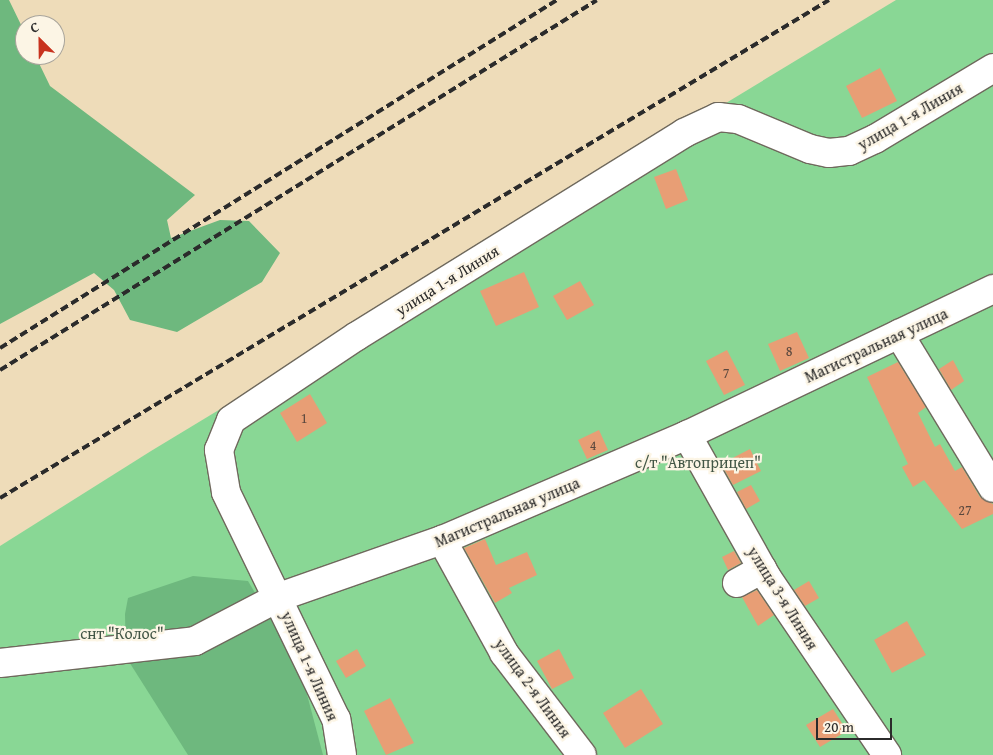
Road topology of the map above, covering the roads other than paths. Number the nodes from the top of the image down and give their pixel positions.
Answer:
1 (993, 68) edge
2 (993, 289) edge
3 (899, 334) junction
4 (687, 434) junction
5 (993, 488) edge
6 (442, 540) junction
7 (762, 569) junction
8 (736, 583) dead end
9 (279, 597) junction
10 (0, 663) edge
11 (342, 755) edge
12 (582, 755) edge
13 (887, 755) edge

1 - 9 street, улица 1-я Линия
2 - 3 street, Магистральная улица
3 - 4 street, Магистральная улица
3 - 5 street
4 - 6 street, Магистральная улица
4 - 7 street, улица 3-я Линия
6 - 9 street, Магистральная улица
6 - 12 street, улица 2-я Линия
7 - 8 street
7 - 13 street, улица 3-я Линия
9 - 10 street, Магистральная улица
9 - 11 street, улица 1-я Линия

